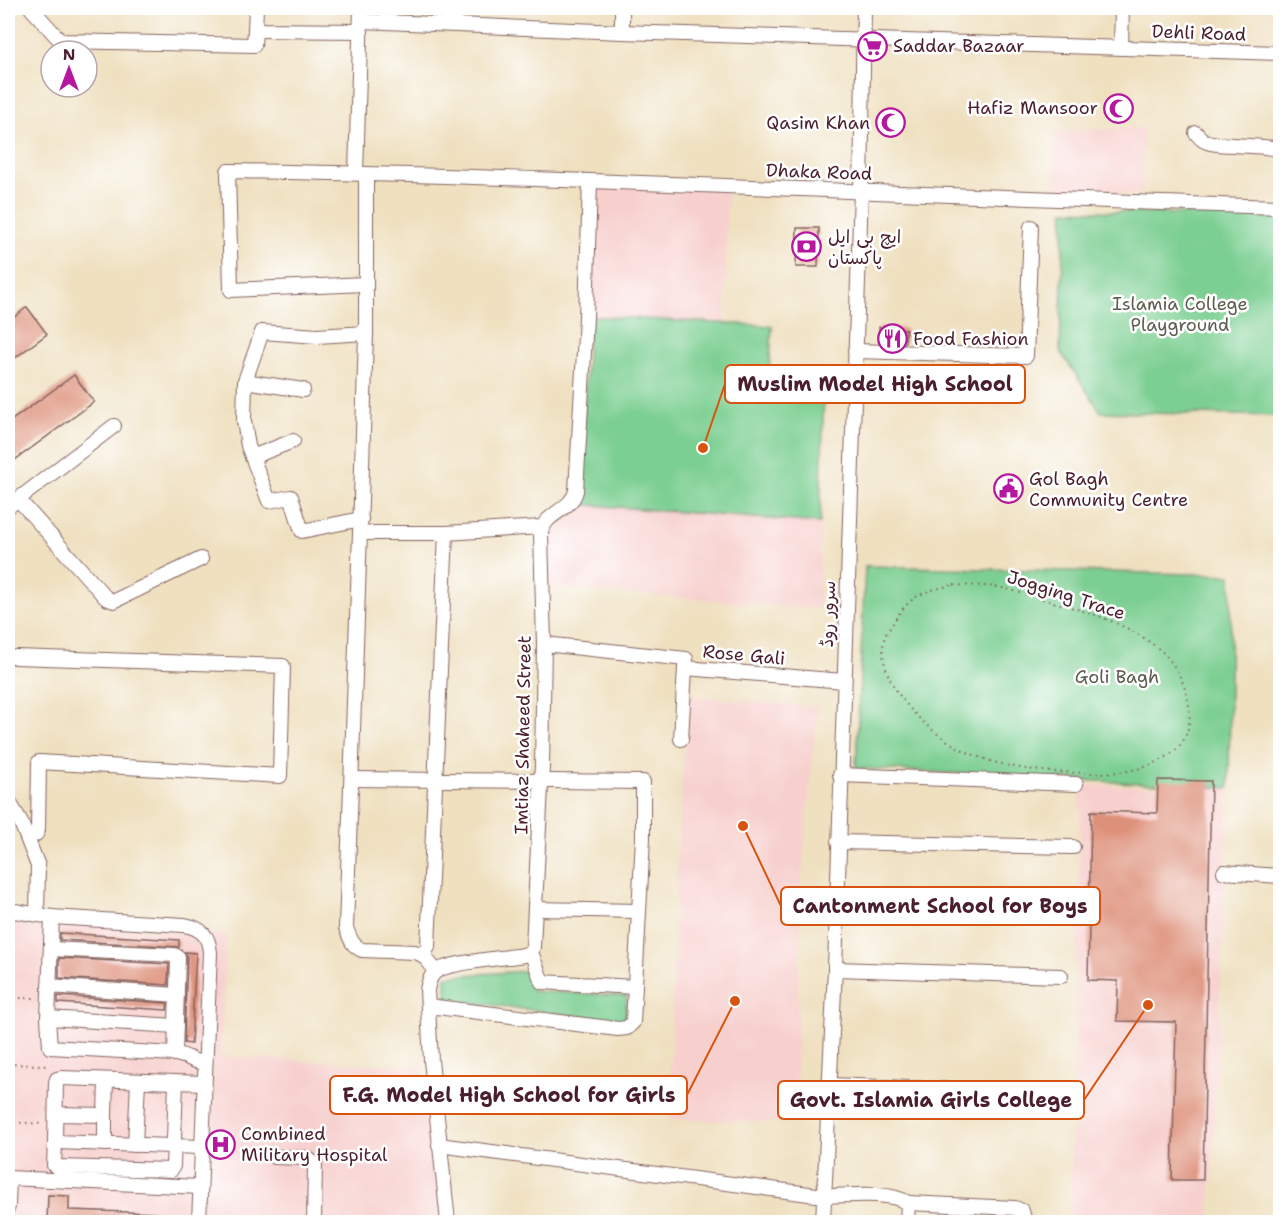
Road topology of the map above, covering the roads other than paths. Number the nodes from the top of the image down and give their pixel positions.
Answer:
1 (31, 8) edge
2 (256, 8) edge
3 (622, 8) edge
4 (864, 8) edge
5 (1122, 8) edge
6 (361, 20) edge
7 (255, 30) junction
8 (622, 32) junction
9 (863, 39) junction
10 (1121, 48) junction
11 (1281, 53) edge
12 (1196, 133) dead end
13 (1281, 150) edge
14 (361, 173) junction
15 (590, 182) junction
16 (861, 191) junction
17 (1281, 207) edge
18 (1031, 227) dead end
19 (365, 284) junction
20 (366, 333) junction
21 (855, 351) junction
22 (245, 381) junction
23 (303, 390) dead end
24 (114, 426) dead end
25 (293, 441) dead end
26 (252, 457) junction
27 (13, 503) edge
28 (360, 526) junction
29 (542, 527) junction
30 (446, 533) junction
31 (201, 559) dead end
32 (544, 644) junction
33 (15, 657) dead end
34 (685, 668) junction
35 (844, 681) junction
36 (681, 739) dead end
37 (840, 775) junction
38 (353, 779) junction
39 (436, 779) junction
40 (541, 782) junction
41 (1076, 784) dead end
42 (8, 800) edge
43 (28, 838) junction
44 (838, 842) junction
45 (1073, 847) dead end
46 (1224, 872) dead end
47 (1281, 876) edge
48 (535, 909) junction
49 (8, 910) edge
50 (639, 911) junction
51 (38, 913) junction
52 (52, 917) junction
53 (51, 949) junction
54 (531, 952) junction
55 (423, 955) junction
56 (835, 969) junction
57 (436, 971) junction
58 (1061, 976) dead end
59 (635, 987) junction
60 (49, 992) junction
61 (177, 995) junction
62 (428, 1006) junction
63 (48, 1018) junction
64 (176, 1026) junction
65 (175, 1054) junction
66 (204, 1063) junction
67 (106, 1080) junction
68 (138, 1081) junction
69 (176, 1083) junction
70 (204, 1083) junction
71 (830, 1084) junction
72 (1071, 1094) dead end
73 (105, 1115) junction
74 (56, 1119) junction
75 (55, 1142) junction
76 (105, 1144) junction
77 (135, 1145) junction
78 (439, 1145) junction
79 (173, 1146) junction
80 (201, 1147) junction
81 (274, 1157) dead end
82 (8, 1178) edge
83 (200, 1187) junction
84 (824, 1196) junction
85 (908, 1203) junction
86 (8, 1207) edge
87 (199, 1222) edge
88 (314, 1222) edge
89 (448, 1222) edge
90 (823, 1222) edge
91 (907, 1222) edge
92 (1025, 1222) edge

1 - 7 street
2 - 7 street
3 - 8 street
4 - 9 street, سرور روڈ
5 - 10 street
6 - 7 street, Dehli Road
6 - 8 street, Dehli Road
6 - 14 street
8 - 9 street, Dehli Road
9 - 10 street, Dehli Road
9 - 16 street, سرور روڈ
10 - 11 street, Dehli Road
12 - 13 street
14 - 15 street, Dhaka Road
14 - 19 street
14 - 19 street, Dhaka Road
15 - 16 street, Dhaka Road
15 - 29 street
16 - 17 street, Dhaka Road
16 - 21 street, سرور روڈ
18 - 21 street
19 - 20 street
20 - 22 street
20 - 28 street
21 - 35 street, سرور روڈ
22 - 23 street
22 - 26 street
24 - 27 street
25 - 26 street
26 - 28 street
27 - 31 street
28 - 30 street
28 - 38 street
29 - 30 street
29 - 32 street, Imtiaz Shaheed Street
30 - 39 street
32 - 34 street, Rose Gali
32 - 40 street, Imtiaz Shaheed Street
33 - 43 street
34 - 35 street, Rose Gali
34 - 36 street
35 - 37 street, سرور روڈ
37 - 41 street
37 - 44 street, سرور روڈ
38 - 39 street
38 - 55 street
39 - 40 street
39 - 55 street
40 - 48 street, Imtiaz Shaheed Street
40 - 50 street
42 - 43 street
43 - 51 street
44 - 45 street
44 - 56 street, سرور روڈ
46 - 47 street
48 - 50 street
48 - 54 street, Imtiaz Shaheed Street
49 - 51 street
50 - 59 street
51 - 52 street
52 - 53 street
52 - 66 street
53 - 60 street
53 - 61 street
54 - 57 street
54 - 59 street
55 - 57 street
56 - 58 street
56 - 71 street, سرور روڈ
57 - 62 street
59 - 62 street
60 - 61 street
60 - 63 street
61 - 64 street
62 - 78 street
63 - 64 street
63 - 65 street
64 - 65 street
65 - 66 street
66 - 70 street
67 - 68 street
67 - 73 street
67 - 74 street
68 - 69 street
68 - 77 street
69 - 70 street
69 - 79 street
70 - 80 street
71 - 72 street
71 - 84 street, سرور روڈ
73 - 74 street
73 - 76 street
74 - 75 street
75 - 76 street
75 - 79 street
76 - 77 street
77 - 79 street
78 - 84 street
78 - 89 street
79 - 80 street
80 - 83 street
81 - 88 street
82 - 83 street
82 - 86 street
83 - 87 street
84 - 85 street
84 - 90 street, سرور روڈ
85 - 91 street
85 - 92 street

